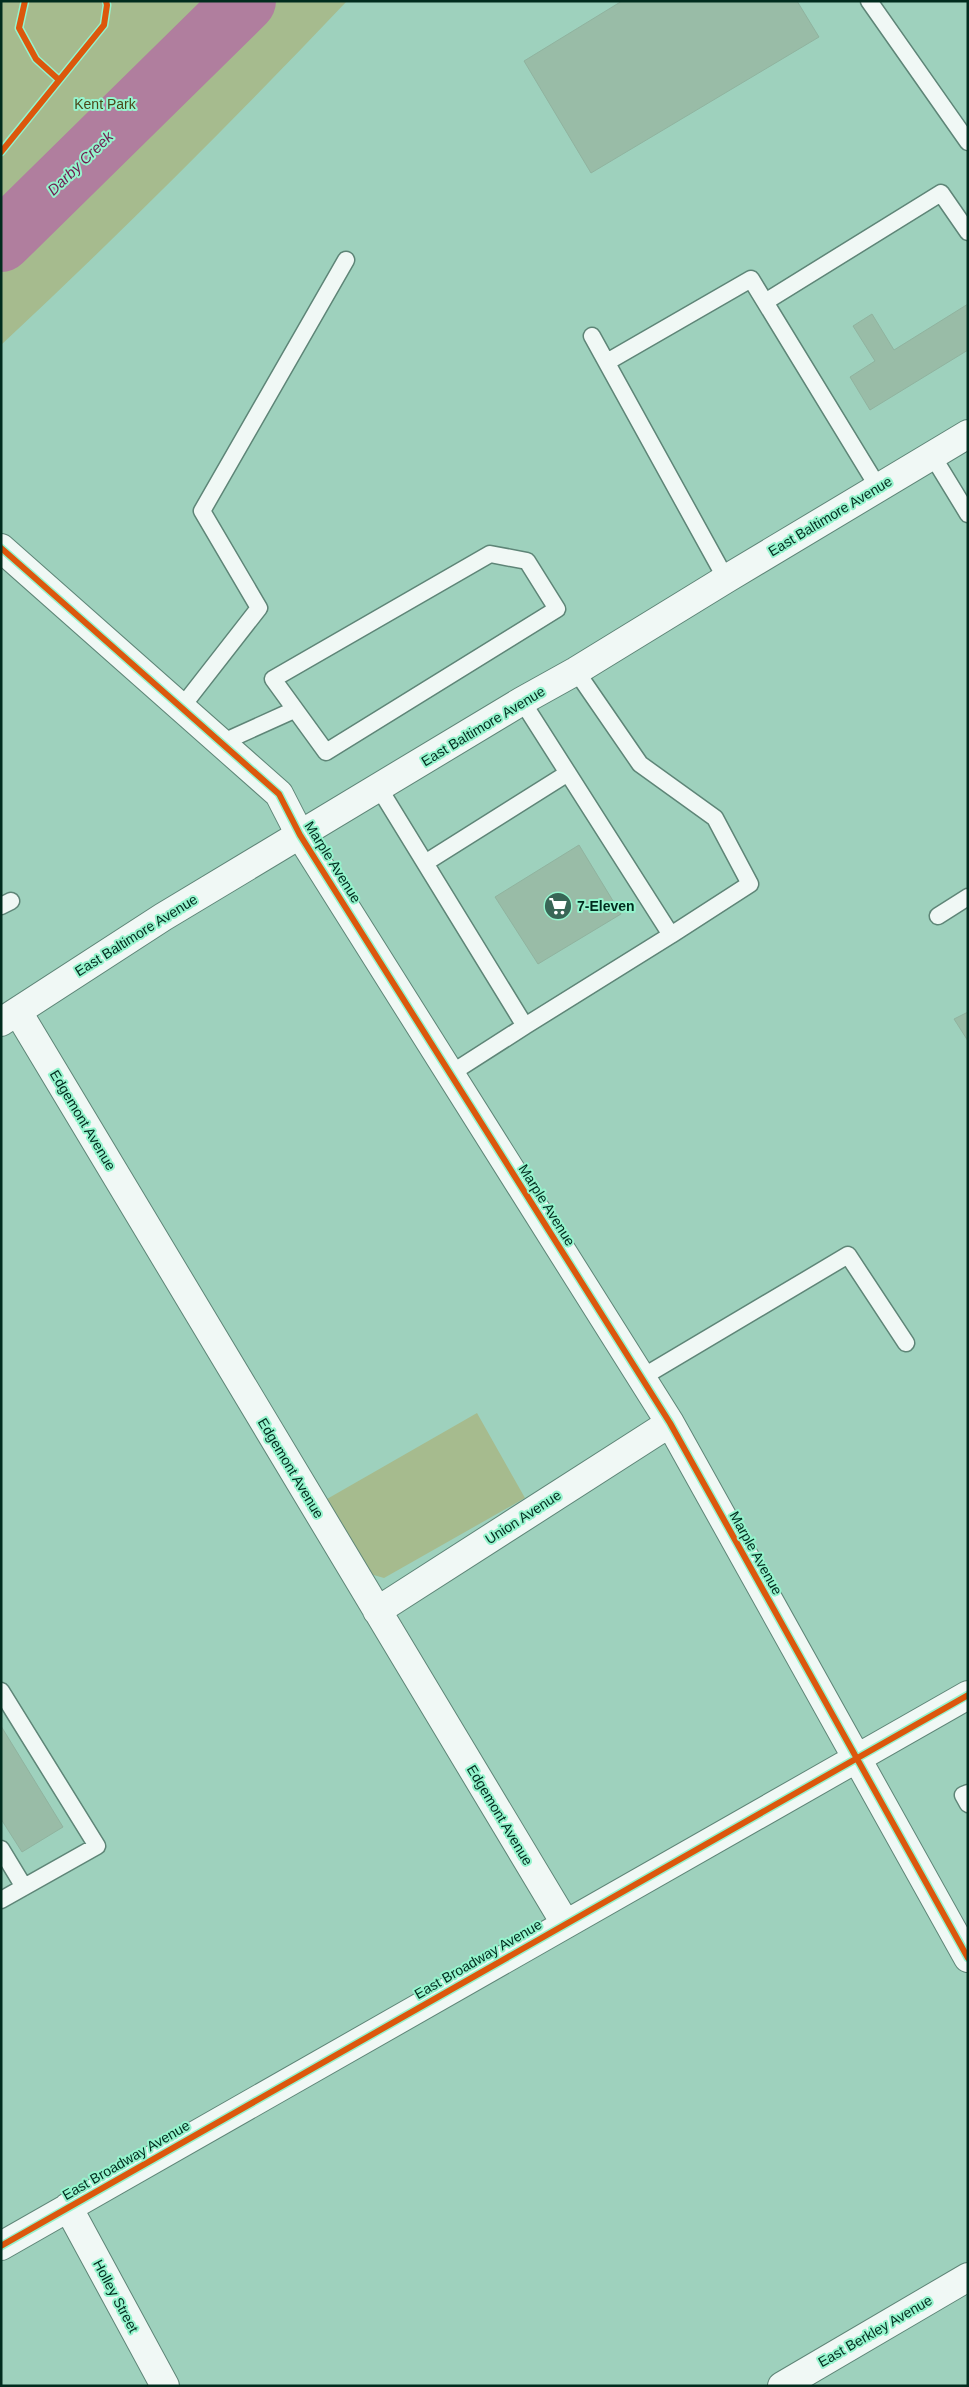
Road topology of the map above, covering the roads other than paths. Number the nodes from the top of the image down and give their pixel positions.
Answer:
1 (869, 1) edge
2 (968, 142) edge
3 (968, 232) edge
4 (346, 260) dead end
5 (765, 302) junction
6 (592, 336) dead end
7 (607, 362) junction
8 (968, 434) edge
9 (932, 455) junction
10 (878, 488) junction
11 (968, 514) edge
12 (1, 548) edge
13 (726, 578) junction
14 (576, 671) junction
15 (522, 701) junction
16 (181, 708) junction
17 (294, 710) junction
18 (221, 743) junction
19 (568, 773) junction
20 (379, 788) junction
21 (300, 835) junction
22 (425, 863) junction
23 (968, 897) edge
24 (938, 916) dead end
25 (671, 935) junction
26 (9, 1017) edge
27 (525, 1026) junction
28 (450, 1074) junction
29 (906, 1343) dead end
30 (641, 1378) junction
31 (670, 1423) junction
32 (377, 1611) junction
33 (1, 1691) edge
34 (968, 1695) edge
35 (855, 1758) junction
36 (968, 1793) edge
37 (968, 1804) edge
38 (1, 1849) edge
39 (24, 1887) junction
40 (1, 1900) edge
41 (565, 1923) junction
42 (968, 1958) edge
43 (68, 2207) junction
44 (1, 2246) edge
45 (968, 2277) edge
46 (164, 2386) edge
47 (782, 2386) edge

1 - 2 lane
3 - 5 lane
4 - 16 lane
5 - 7 lane
5 - 10 lane
6 - 7 lane
7 - 13 lane
8 - 9 street, East Baltimore Avenue
9 - 10 street, East Baltimore Avenue
9 - 11 lane
10 - 13 street, East Baltimore Avenue
12 - 16 street, Marple Avenue
13 - 14 street, East Baltimore Avenue
14 - 15 street, East Baltimore Avenue
14 - 25 lane
15 - 19 lane
15 - 20 street, East Baltimore Avenue
16 - 18 street, Marple Avenue
17 - 17 lane
17 - 18 lane
18 - 21 street, Marple Avenue
19 - 22 lane
19 - 25 lane
20 - 21 street, East Baltimore Avenue
20 - 22 lane
21 - 26 street, East Baltimore Avenue
21 - 28 street, Marple Avenue
22 - 27 lane
23 - 24 lane
25 - 27 lane
26 - 32 street, Edgemont Avenue
27 - 28 lane
28 - 30 street, Marple Avenue
29 - 30 lane
30 - 31 street, Marple Avenue
31 - 32 street, Union Avenue
31 - 35 street, Marple Avenue
32 - 41 street, Edgemont Avenue
33 - 39 lane
34 - 35 street, East Broadway Avenue
35 - 41 street, East Broadway Avenue
35 - 42 street, Marple Avenue
36 - 37 lane
38 - 39 lane
39 - 40 lane
41 - 43 street, East Broadway Avenue
43 - 44 street, East Broadway Avenue
43 - 46 street, Holley Street
45 - 47 street, East Berkley Avenue

